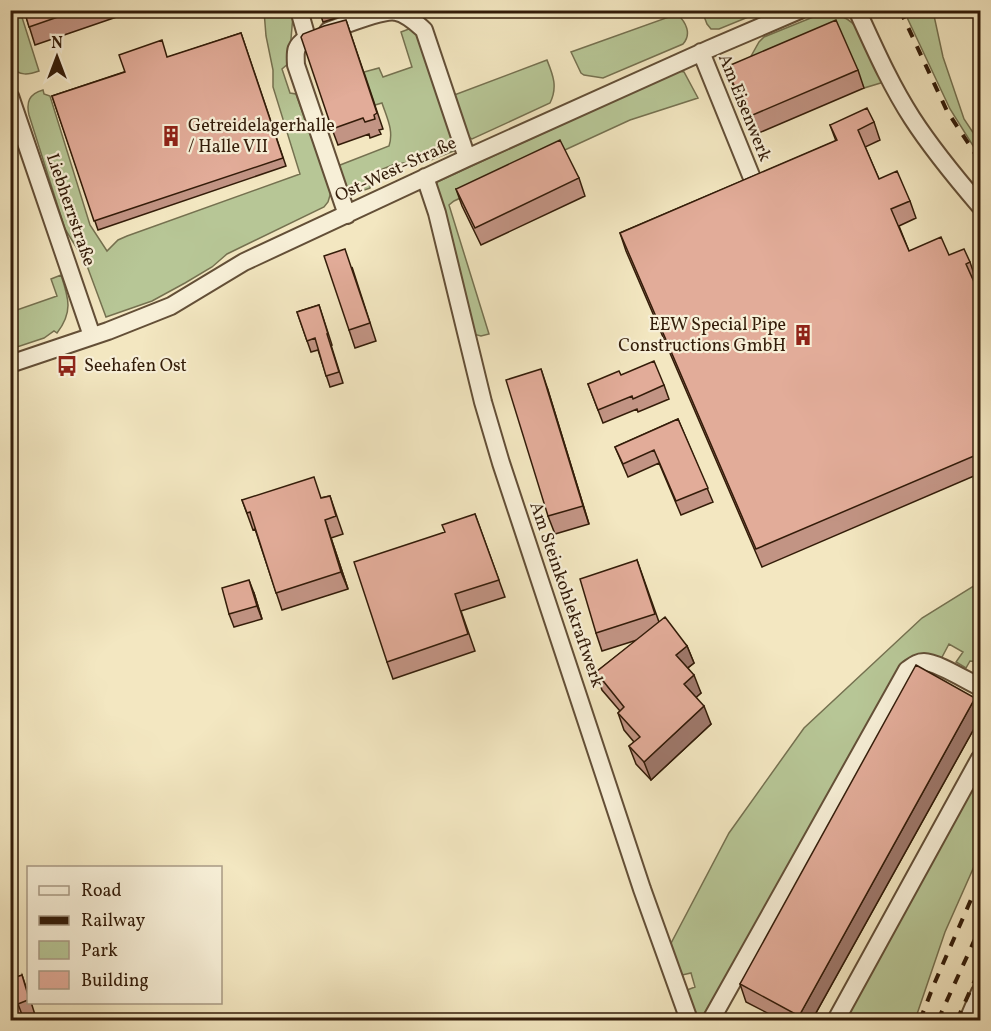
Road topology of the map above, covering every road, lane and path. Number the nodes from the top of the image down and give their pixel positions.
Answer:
1 (299, 10) edge
2 (800, 10) edge
3 (857, 10) edge
4 (307, 38) junction
5 (701, 52) junction
6 (10, 96) edge
7 (467, 158) junction
8 (425, 177) junction
9 (752, 178) edge
10 (981, 206) edge
11 (346, 215) junction
12 (92, 336) junction
13 (10, 364) edge
14 (981, 687) edge
15 (981, 758) edge
16 (981, 992) edge
17 (689, 1020) edge
18 (711, 1020) edge
19 (836, 1020) edge
20 (968, 1020) edge

1 - 4 street
2 - 5 street, Ost-West-Straße
3 - 10 street
4 - 7 street
4 - 11 street
5 - 7 street, Ost-West-Straße
5 - 9 street, Am Eisenwerk
6 - 12 street, Liebherrstraße
7 - 8 street, Ost-West-Straße
8 - 11 street, Ost-West-Straße
8 - 17 street, Am Steinkohlekraftwerk
11 - 12 street, Ost-West-Straße
12 - 13 street, Ost-West-Straße
14 - 18 street
15 - 19 street
16 - 20 street

